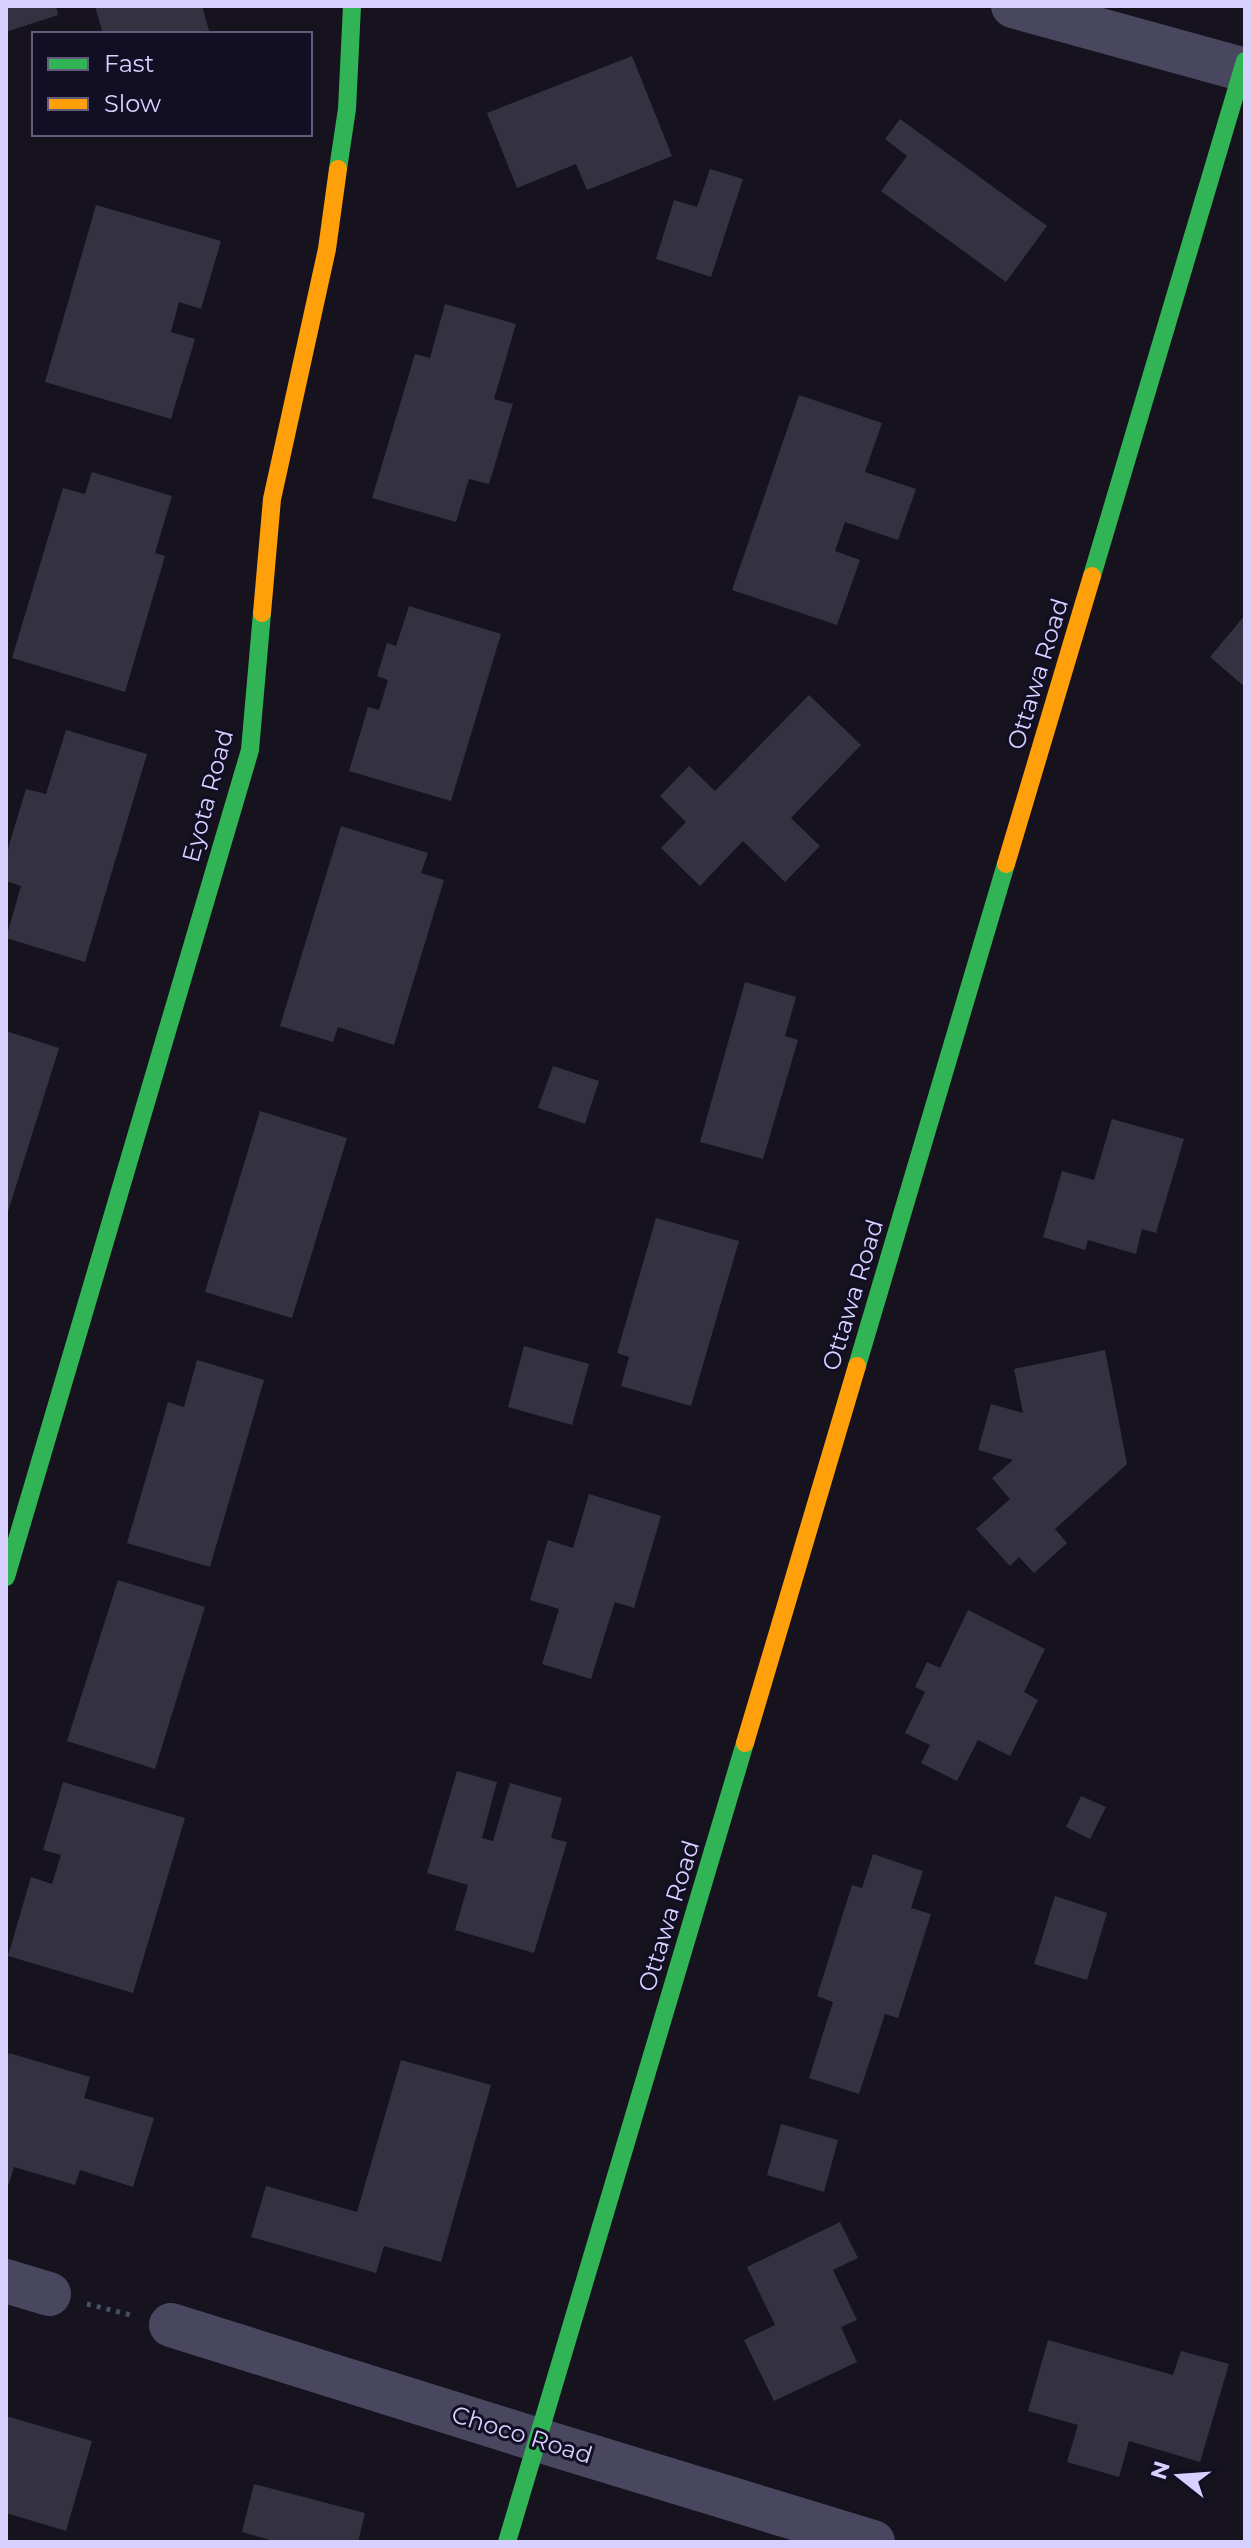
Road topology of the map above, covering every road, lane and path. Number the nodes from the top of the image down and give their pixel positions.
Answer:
1 (352, 6) edge
2 (1013, 6) edge
3 (1244, 67) edge
4 (6, 1577) edge
5 (6, 2281) edge
6 (49, 2294) joint
7 (171, 2325) joint
8 (538, 2440) junction
9 (507, 2542) edge
10 (873, 2542) edge

1 - 4 street, Eyota Road
2 - 3 street
3 - 8 street, Ottawa Road
5 - 6 street
6 - 7 path
7 - 8 street, Choco Road
8 - 9 street, Ottawa Road
8 - 10 street, Choco Road

